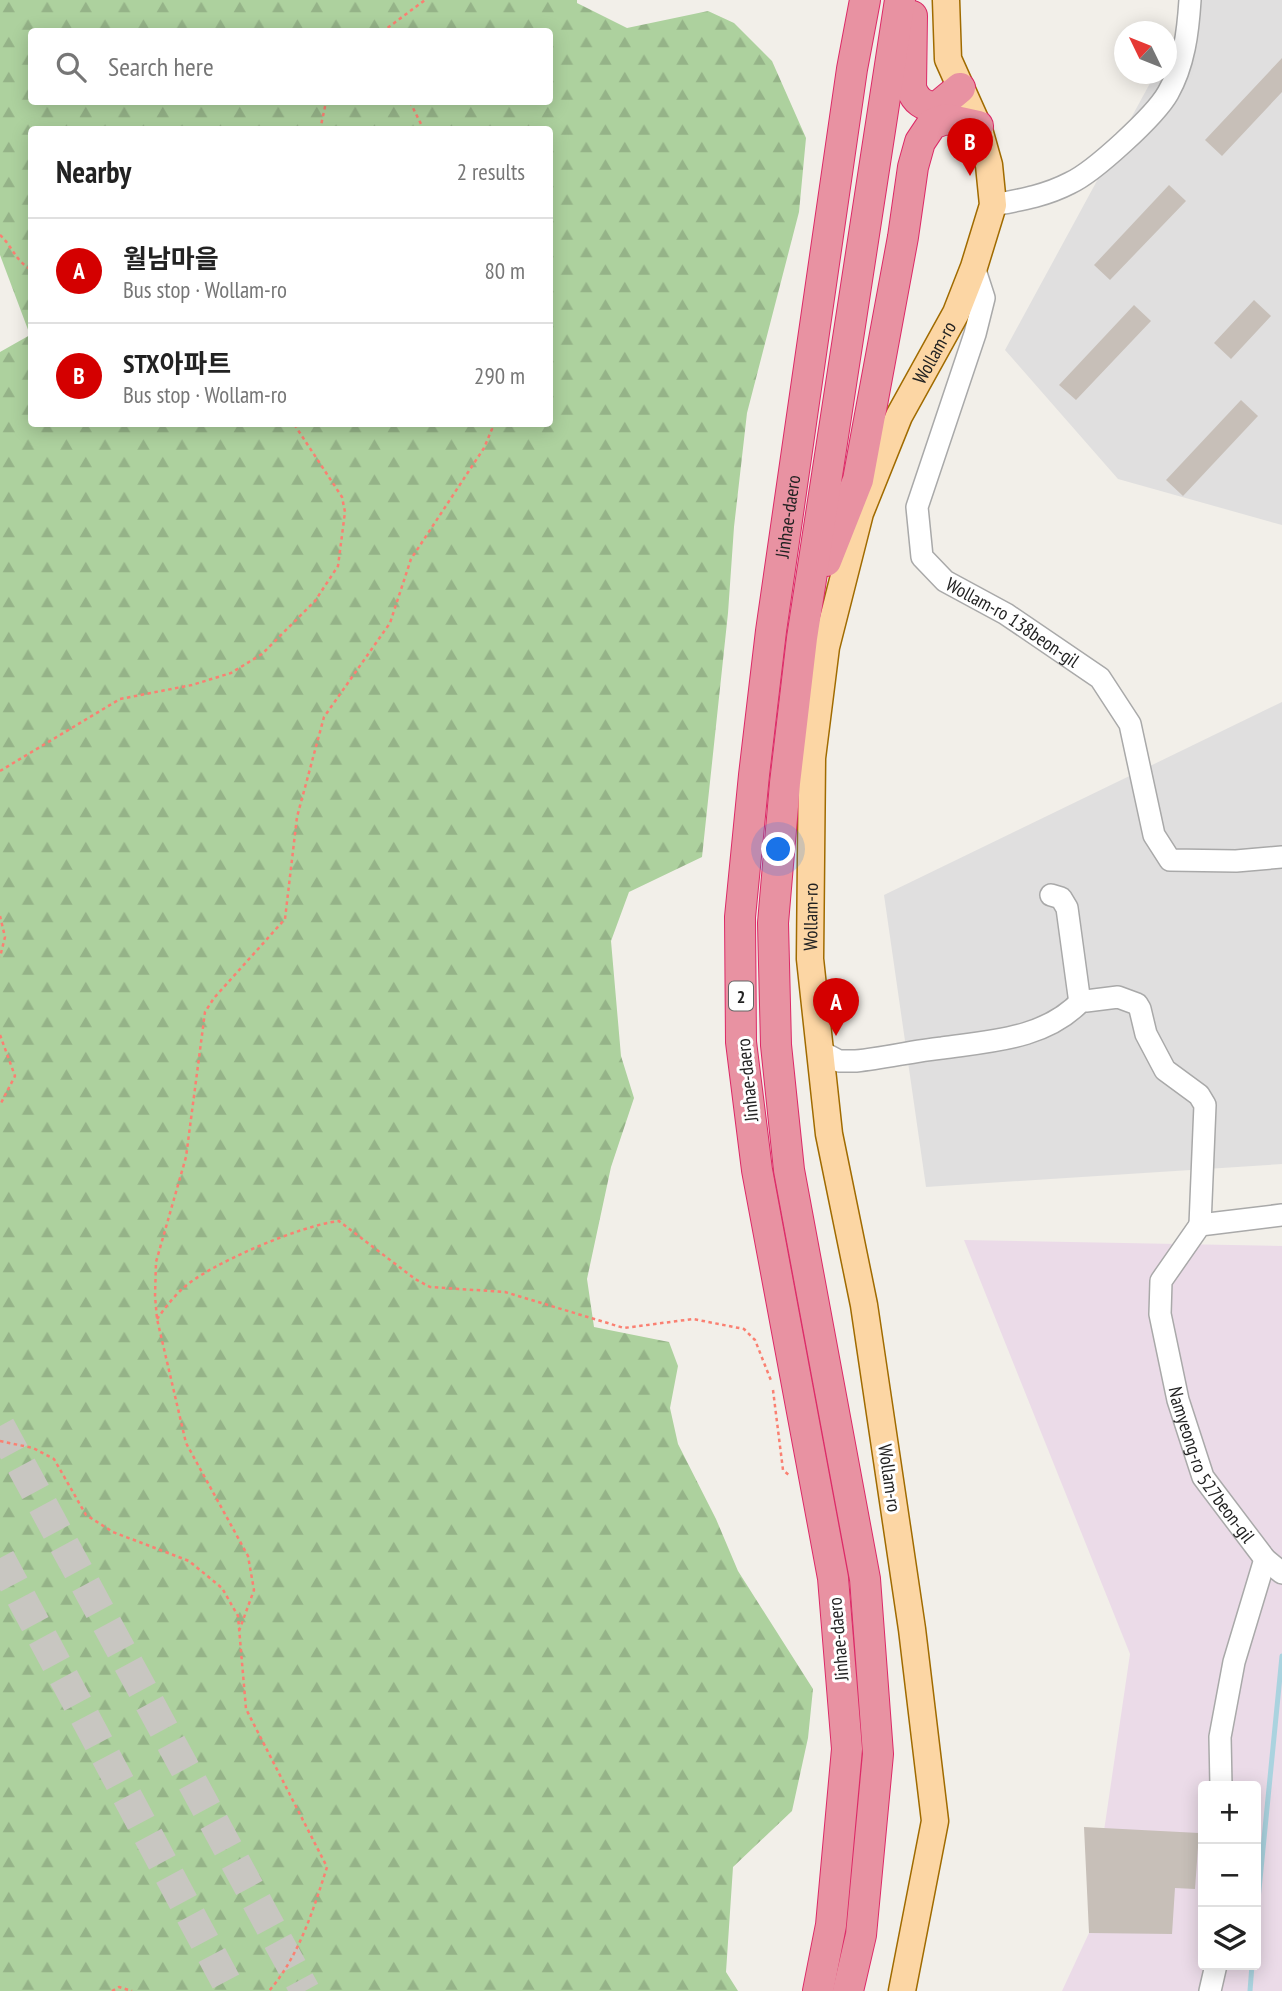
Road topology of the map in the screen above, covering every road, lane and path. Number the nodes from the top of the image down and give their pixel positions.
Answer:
1 (425, 0) edge
2 (855, 0) edge
3 (865, 0) edge
4 (900, 0) edge
5 (911, 0) edge
6 (946, 0) edge
7 (1190, 0) edge
8 (387, 28) edge
9 (852, 69) junction
10 (961, 88) junction
11 (325, 105) edge
12 (412, 105) edge
13 (321, 126) edge
14 (422, 126) edge
15 (978, 126) junction
16 (993, 205) junction
17 (0, 235) edge
18 (974, 267) junction
19 (28, 268) edge
20 (296, 427) edge
21 (492, 427) edge
22 (806, 610) junction
23 (0, 771) edge
24 (1282, 857) edge
25 (1051, 895) dead end
26 (0, 916) edge
27 (0, 957) edge
28 (1082, 1000) junction
29 (0, 1035) edge
30 (820, 1051) junction
31 (0, 1105) edge
32 (1282, 1215) edge
33 (1200, 1225) junction
34 (157, 1319) junction
35 (0, 1441) edge
36 (797, 1482) dead end
37 (1265, 1559) junction
38 (1282, 1573) edge
39 (239, 1631) junction
40 (1221, 1781) edge
41 (1215, 1970) edge
42 (111, 1991) edge
43 (132, 1991) edge
44 (269, 1991) edge
45 (818, 1991) edge
46 (848, 1991) edge
47 (902, 1991) edge
48 (1210, 1991) edge

1 - 8 path
2 - 9 highway
3 - 9 highway, Jinhae-daero / 2
4 - 22 highway, Jinhae-daero / 2
5 - 10 highway
6 - 10 main road, Wollam-ro
7 - 16 street
9 - 45 highway, Jinhae-daero / 2
10 - 15 main road, Wollam-ro
11 - 13 path
12 - 14 path
15 - 16 main road, Wollam-ro
15 - 22 highway
16 - 18 main road, Wollam-ro
17 - 19 path
18 - 24 street, Wollam-ro 138beon-gil
18 - 30 main road, Wollam-ro
20 - 23 path
21 - 34 path
22 - 46 highway, Jinhae-daero / 2
25 - 28 street
26 - 27 path
28 - 30 street
28 - 33 street
29 - 31 path
30 - 47 main road, Wollam-ro
32 - 33 street
33 - 37 street, Namyeong-ro 527beon-gil
34 - 36 path
34 - 39 path
35 - 39 path
37 - 38 street
37 - 40 street, Namyeong-ro 527beon-gil
39 - 44 path
41 - 48 street
42 - 43 path

